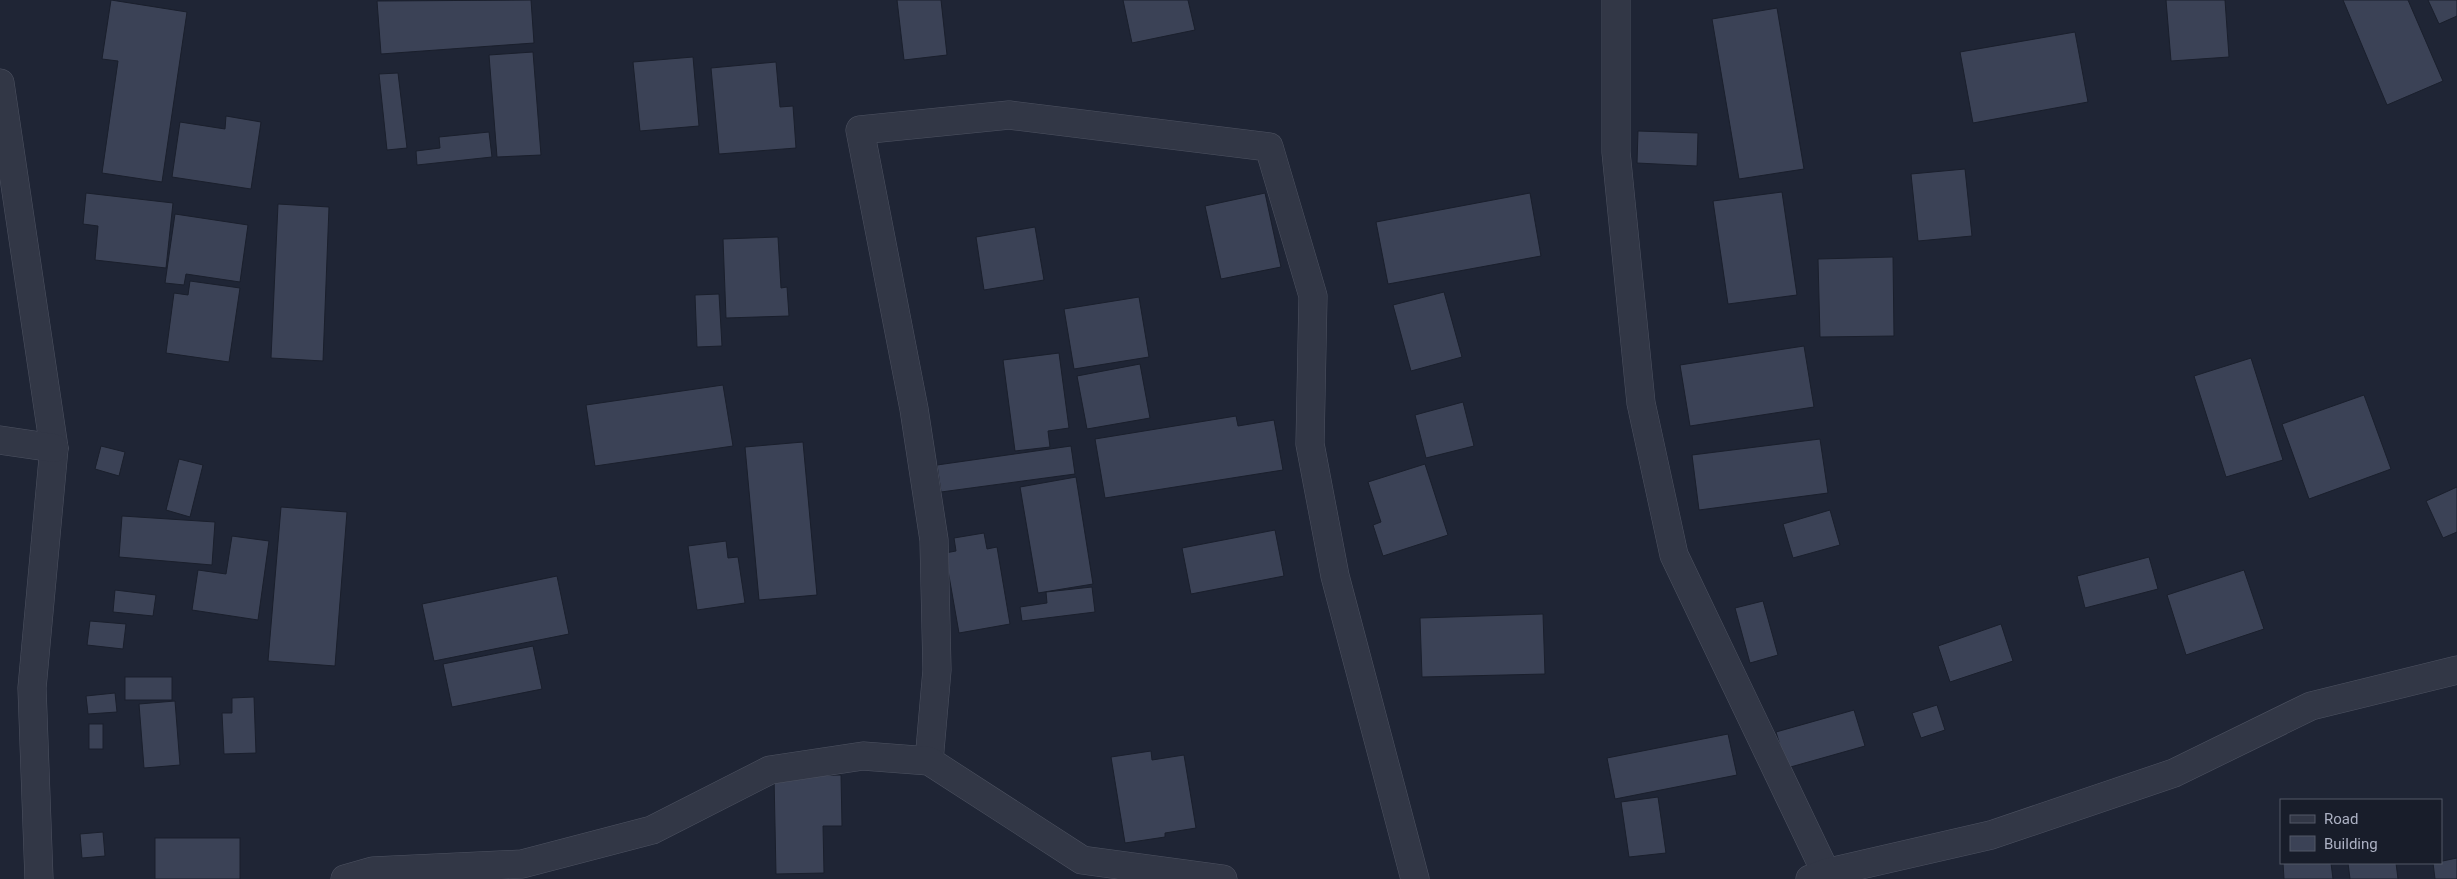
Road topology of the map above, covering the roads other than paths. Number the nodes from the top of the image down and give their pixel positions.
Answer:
1 (1616, 0) edge
2 (0, 83) edge
3 (0, 440) edge
4 (54, 448) junction
5 (2457, 670) edge
6 (929, 761) junction
7 (1082, 869) edge
8 (1818, 876) edge
9 (39, 879) edge
10 (345, 879) edge
11 (1223, 879) edge
12 (1415, 879) edge

1 - 8 street
2 - 4 street
3 - 4 street
4 - 9 street
5 - 8 street
6 - 7 street
6 - 10 street
6 - 12 street
7 - 11 street

